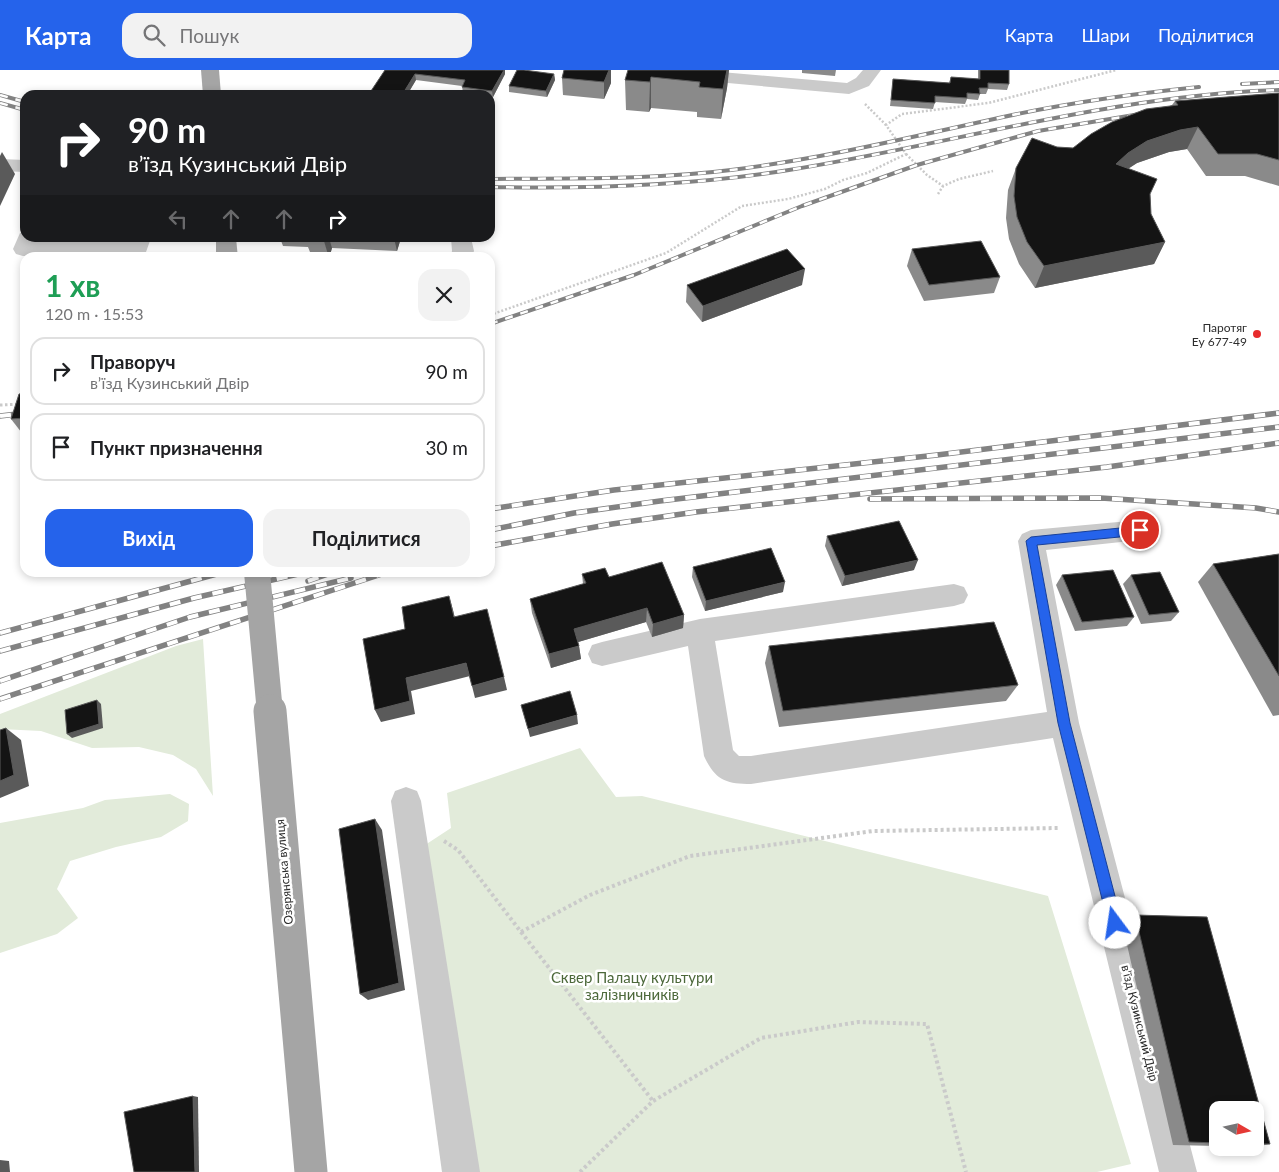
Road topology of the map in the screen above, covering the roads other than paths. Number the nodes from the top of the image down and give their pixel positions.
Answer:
1 (210, 70) edge
2 (639, 70) edge
3 (872, 70) edge
4 (212, 90) edge
5 (0, 165) edge
6 (20, 166) edge
7 (26, 242) edge
8 (140, 242) edge
9 (1140, 530) dead end
10 (257, 577) edge
11 (954, 595) dead end
12 (700, 631) junction
13 (602, 654) dead end
14 (1064, 723) junction
15 (407, 811) road end
16 (311, 1172) edge
17 (461, 1172) edge
18 (1178, 1172) edge

1 - 4 main road
2 - 3 street
5 - 6 street
7 - 8 street
9 - 14 street, в’їзд Кузинський Двір
10 - 16 main road, Озерянська вулиця, bridge
11 - 12 street
12 - 13 street
12 - 14 street
14 - 18 street, в’їзд Кузинський Двір
15 - 17 street

